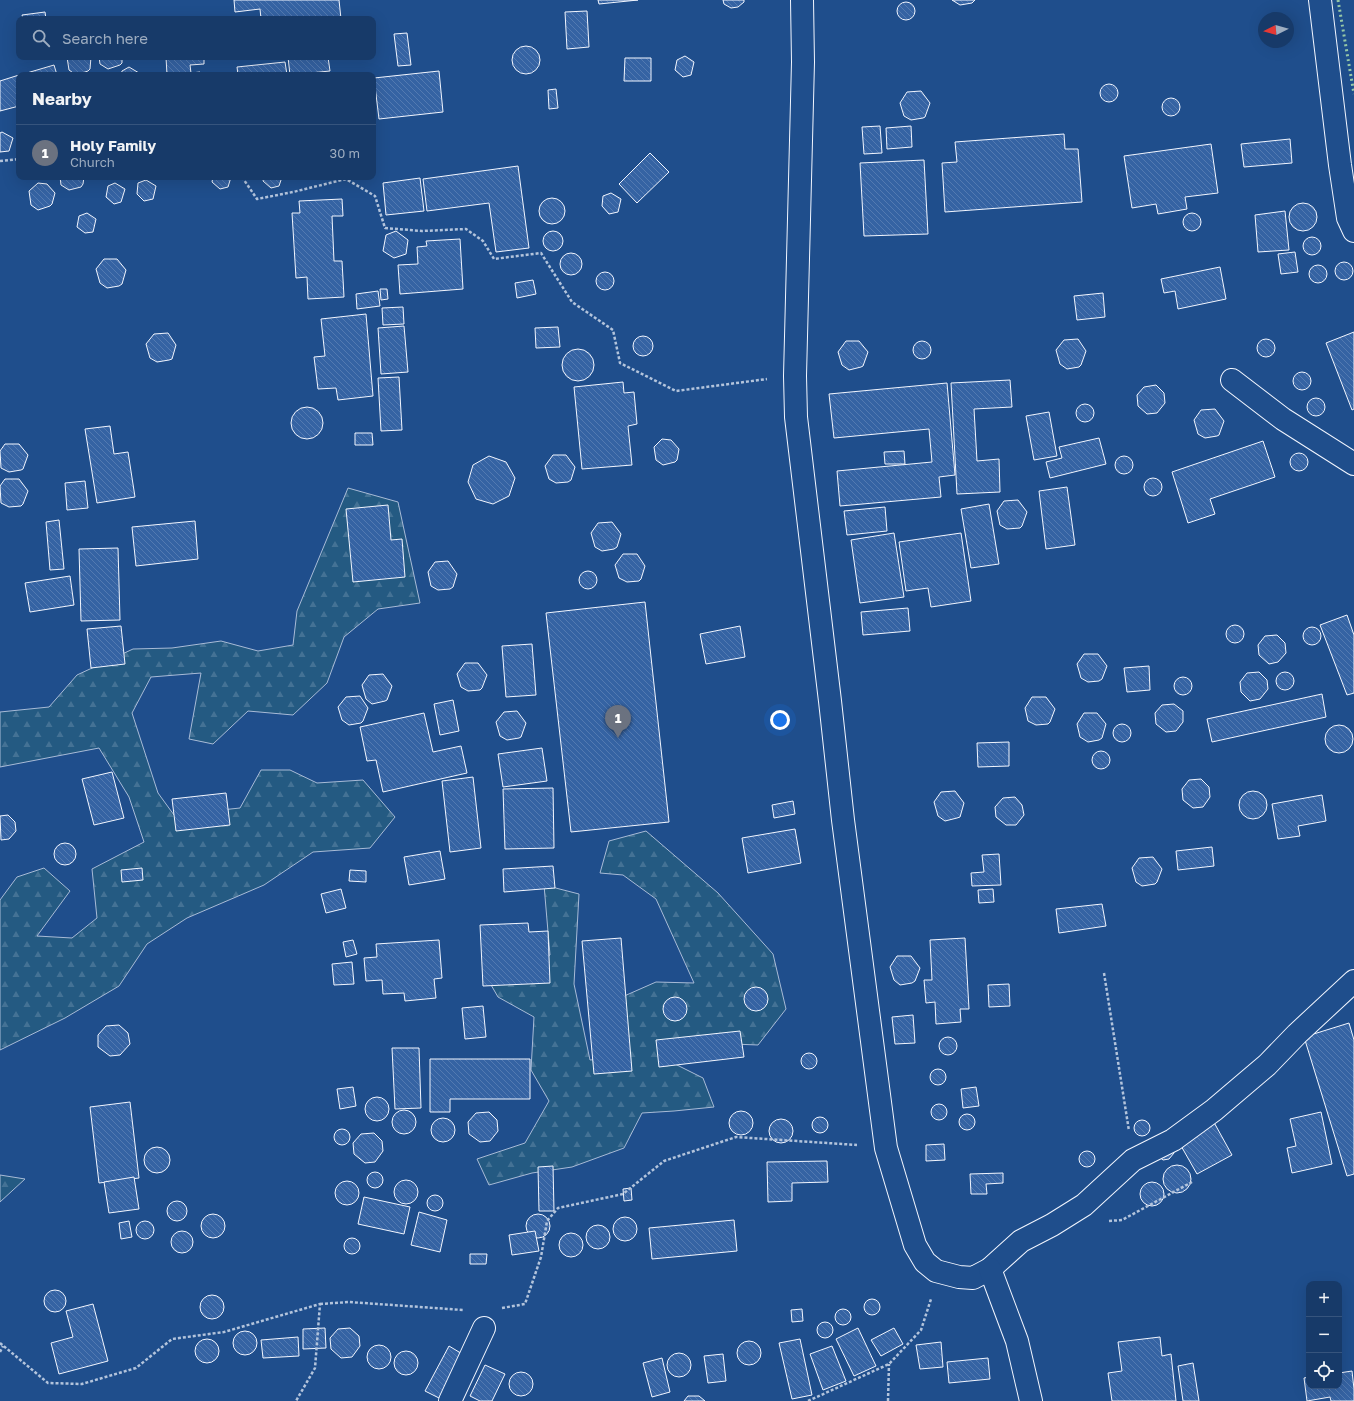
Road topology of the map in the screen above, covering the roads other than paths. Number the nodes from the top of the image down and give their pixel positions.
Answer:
1 (802, 0) edge
2 (1320, 0) edge
3 (1354, 231) edge
4 (1232, 380) dead end
5 (1354, 464) edge
6 (1354, 981) edge
7 (990, 1269) junction
8 (484, 1320) road end
9 (450, 1401) edge
10 (1031, 1401) edge

1 - 7 street
2 - 3 street
4 - 5 street
6 - 7 street
7 - 10 street
8 - 9 street

